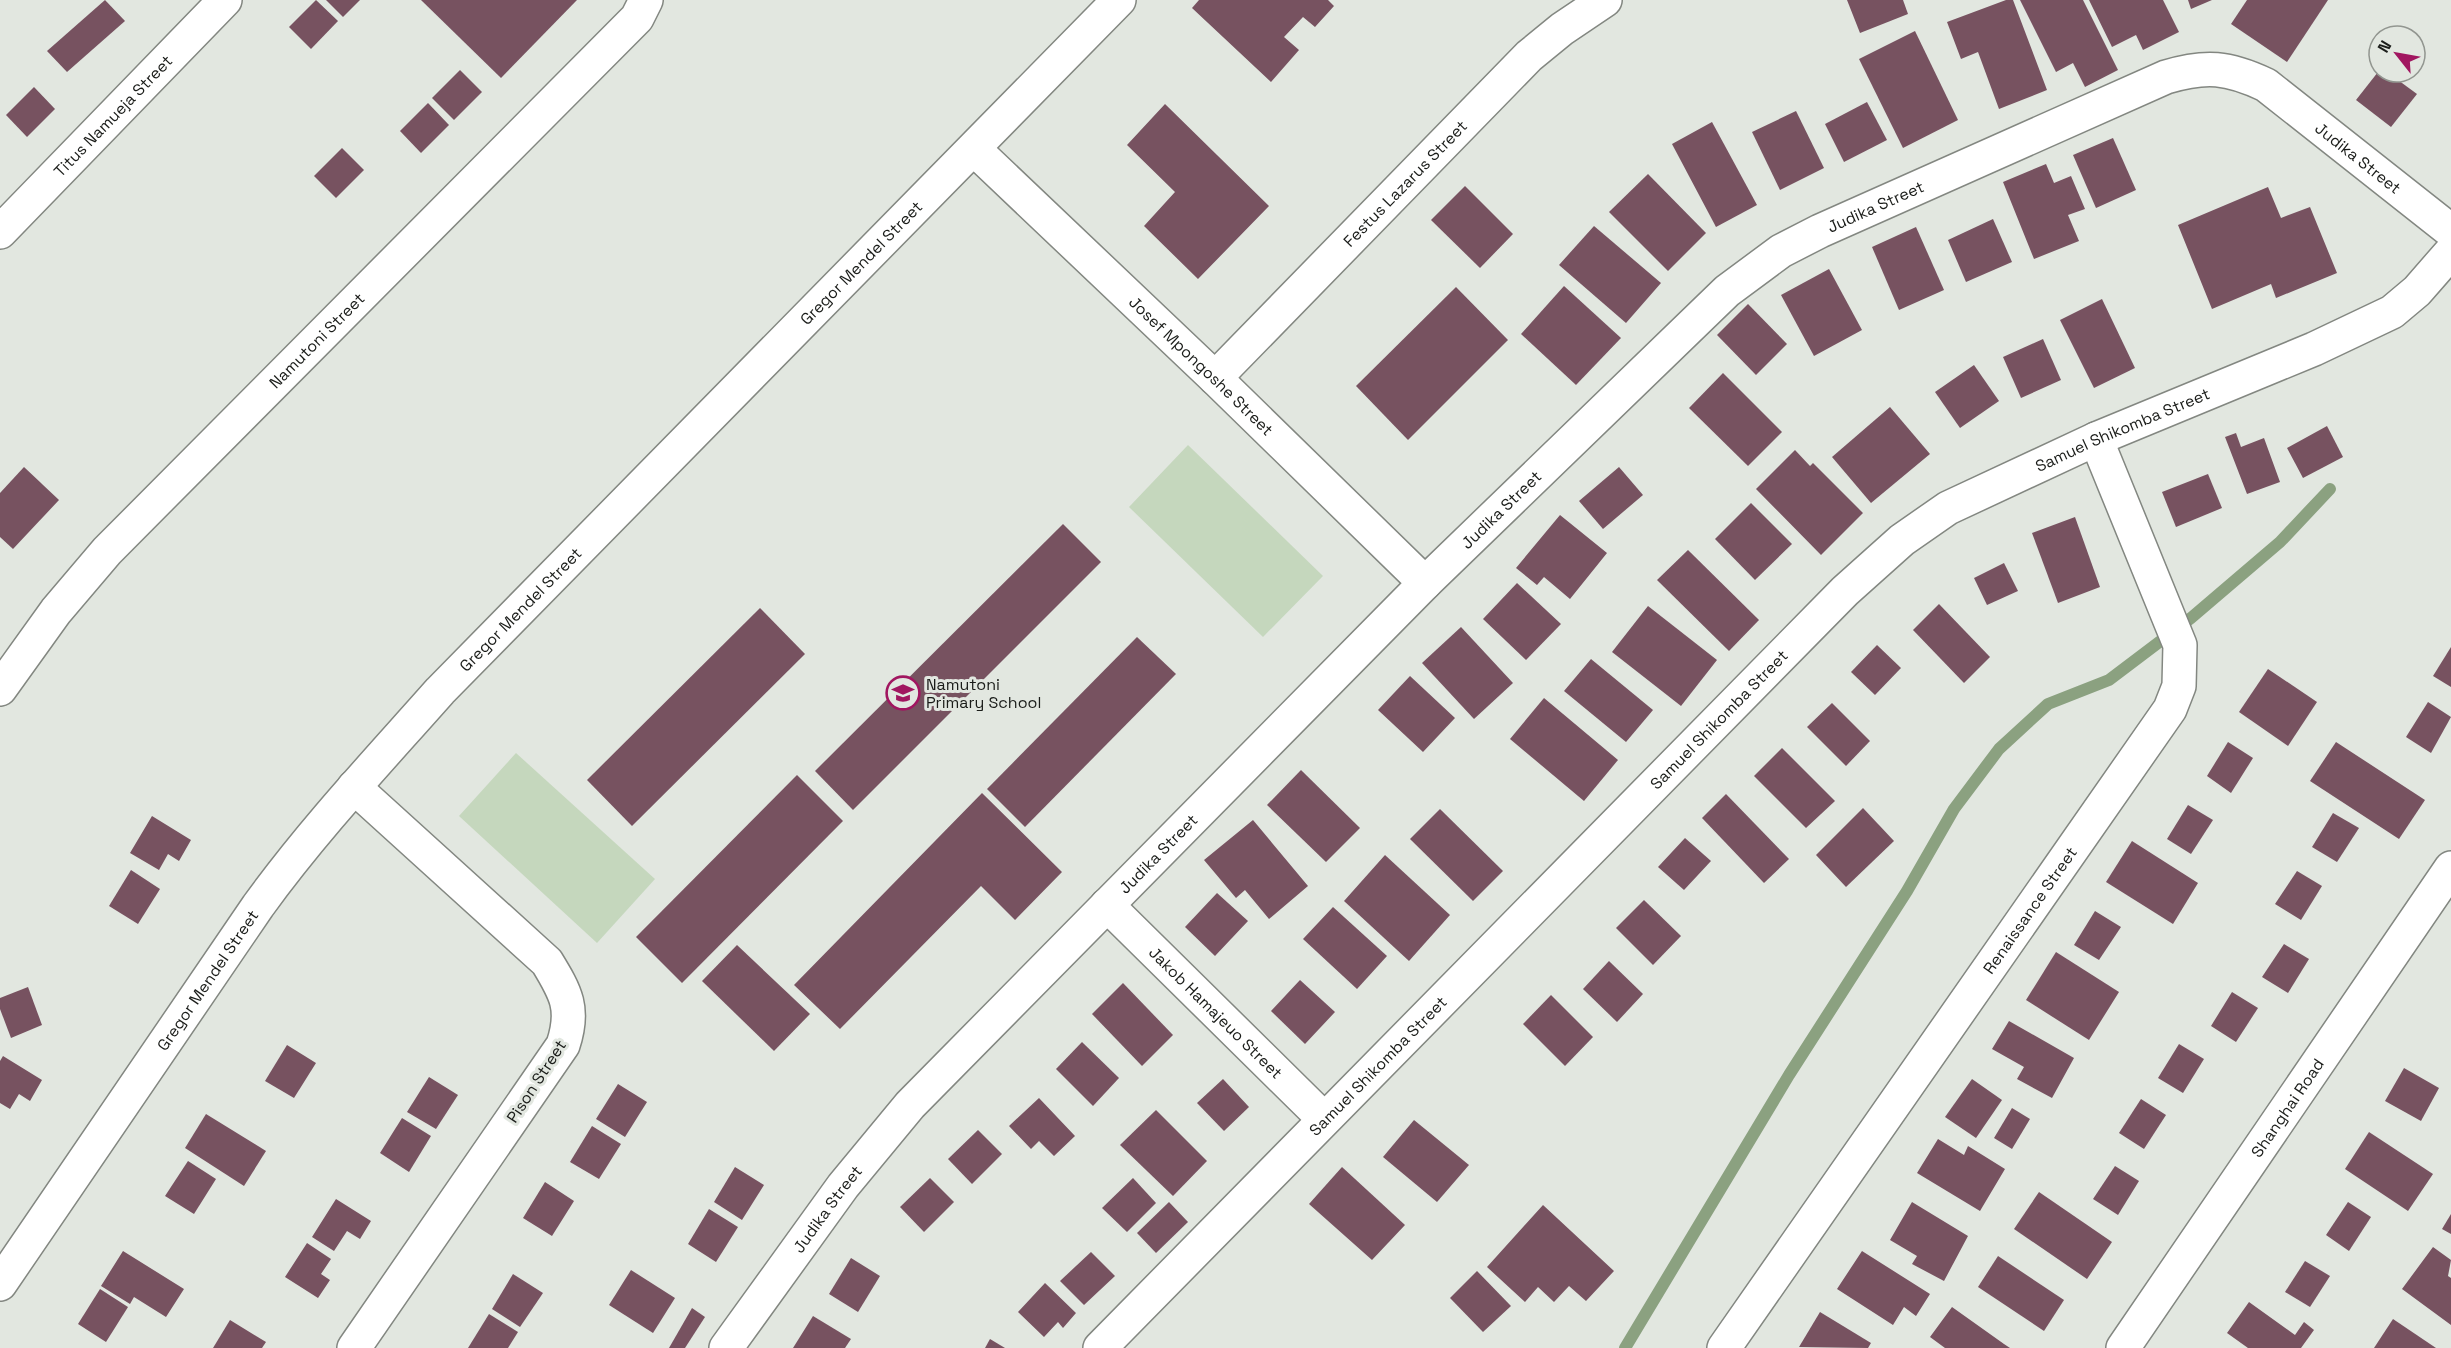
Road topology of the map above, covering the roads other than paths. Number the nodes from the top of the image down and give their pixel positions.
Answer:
1 (225, 0) edge
2 (646, 0) edge
3 (1119, 0) edge
4 (1605, 0) edge
5 (974, 149) junction
6 (2451, 231) edge
7 (0, 232) edge
8 (2451, 252) edge
9 (1215, 378) junction
10 (2096, 439) junction
11 (1425, 584) junction
12 (0, 689) edge
13 (354, 787) junction
14 (2451, 868) edge
15 (1107, 905) junction
16 (1324, 1119) junction
17 (0, 1284) edge
18 (354, 1348) edge
19 (726, 1348) edge
20 (1100, 1348) edge
21 (1724, 1348) edge
22 (2123, 1348) edge

1 - 7 street, Titus Namueja Street
2 - 12 street, Namutoni Street
3 - 5 street, Gregor Mendel Street
4 - 9 street, Festus Lazarus Street
5 - 9 street, Josef Mpongoshe Street
5 - 13 street, Gregor Mendel Street
6 - 11 street, Judika Street
8 - 10 street, Samuel Shikomba Street
9 - 11 street, Josef Mpongoshe Street
10 - 16 street, Samuel Shikomba Street
10 - 21 street, Renaissance Street
11 - 15 street, Judika Street
13 - 17 street, Gregor Mendel Street
13 - 18 street, Pison Street
14 - 22 street, Shanghai Road
15 - 16 street, Jakob Hamajeuo Street
15 - 19 street, Judika Street
16 - 20 street, Samuel Shikomba Street

